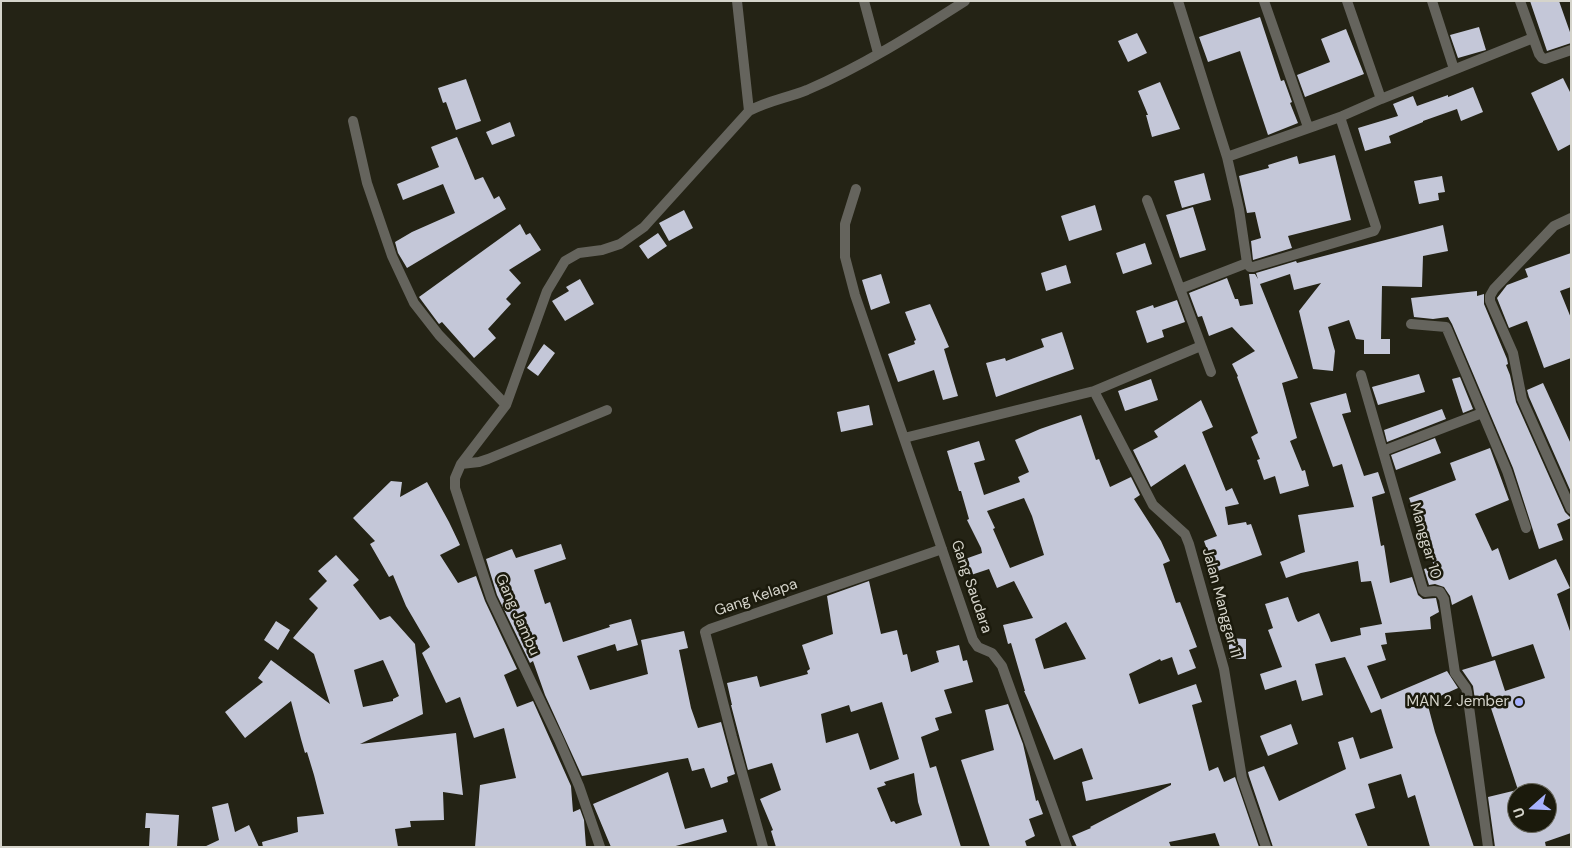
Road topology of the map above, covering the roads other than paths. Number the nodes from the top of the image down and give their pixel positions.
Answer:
1 (737, 1) edge
2 (864, 1) edge
3 (1178, 1) edge
4 (1264, 1) edge
5 (1348, 1) edge
6 (1432, 1) edge
7 (1520, 1) edge
8 (962, 2) edge
9 (1533, 38) junction
10 (1570, 51) edge
11 (878, 54) junction
12 (1454, 69) junction
13 (1381, 99) junction
14 (749, 111) junction
15 (1340, 117) junction
16 (353, 121) dead end
17 (1308, 127) junction
18 (1227, 157) junction
19 (856, 189) dead end
20 (1147, 200) dead end
21 (1571, 218) edge
22 (1247, 263) junction
23 (1180, 289) junction
24 (1411, 324) dead end
25 (1201, 346) junction
26 (1210, 372) dead end
27 (1361, 375) dead end
28 (1094, 391) junction
29 (501, 400) junction
30 (607, 410) dead end
31 (1482, 413) junction
32 (904, 438) junction
33 (1383, 451) junction
34 (461, 464) junction
35 (1571, 509) edge
36 (1526, 528) dead end
37 (942, 549) junction
38 (600, 847) edge
39 (763, 847) edge
40 (1067, 847) edge
41 (1266, 847) edge
42 (1488, 847) edge

1 - 14 street
2 - 11 street
3 - 18 street
4 - 17 street
5 - 13 street
6 - 12 street
7 - 9 street
8 - 11 street
9 - 10 street
9 - 12 street
11 - 14 street
12 - 13 street
13 - 15 street
14 - 29 street, Gang Jambu
15 - 17 street
15 - 22 street
16 - 29 street
17 - 18 street
18 - 22 street
19 - 32 street, Gang Saudara
20 - 23 street
21 - 35 street
22 - 23 street
23 - 25 street
24 - 31 street
25 - 26 street
25 - 28 street
27 - 33 street, Manggar 10
28 - 32 street
28 - 41 street, Jalan Manggar 11
29 - 34 street, Gang Jambu
30 - 34 street
31 - 33 street
31 - 36 street
32 - 37 street, Gang Saudara
33 - 42 street, Manggar 10
34 - 38 street, Gang Jambu
37 - 39 street, Gang Kelapa
37 - 40 street, Gang Saudara

